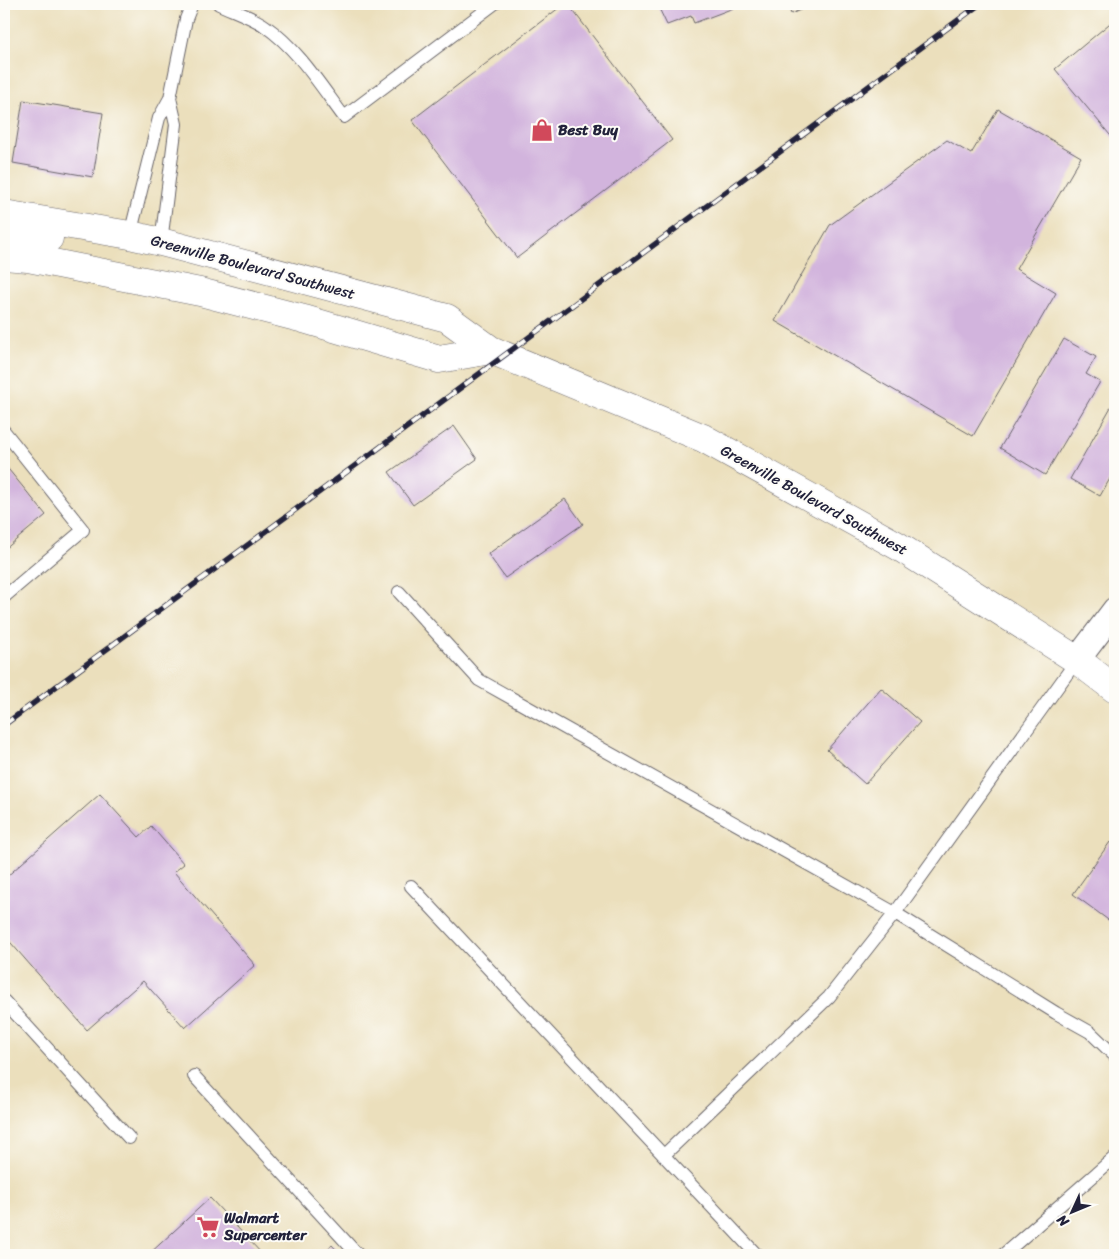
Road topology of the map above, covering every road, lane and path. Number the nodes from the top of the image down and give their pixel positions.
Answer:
1 (192, 4) edge
2 (219, 4) edge
3 (494, 4) edge
4 (170, 98) junction
5 (4, 214) edge
6 (117, 233) junction
7 (161, 242) junction
8 (6, 253) edge
9 (491, 350) junction
10 (4, 431) edge
11 (399, 592) dead end
12 (4, 598) edge
13 (1115, 610) edge
14 (1077, 660) junction
15 (1115, 689) edge
16 (410, 886) dead end
17 (894, 913) junction
18 (4, 1000) edge
19 (1115, 1056) edge
20 (194, 1076) dead end
21 (129, 1138) dead end
22 (664, 1155) junction
23 (1115, 1157) edge
24 (358, 1255) edge
25 (757, 1255) edge
26 (1003, 1255) edge

1 - 4 lane
2 - 3 lane
4 - 6 lane
4 - 7 lane
5 - 6 highway, Greenville Boulevard Southwest
6 - 7 highway, Greenville Boulevard Southwest
6 - 8 highway
7 - 9 highway, Greenville Boulevard Southwest
8 - 9 highway
9 - 14 highway, Greenville Boulevard Southwest
10 - 12 lane
11 - 17 lane
13 - 14 street
14 - 15 highway, Greenville Boulevard Southwest
14 - 17 lane
16 - 22 lane
17 - 19 lane
17 - 22 lane
18 - 21 lane
20 - 24 lane
22 - 25 lane
23 - 26 lane

